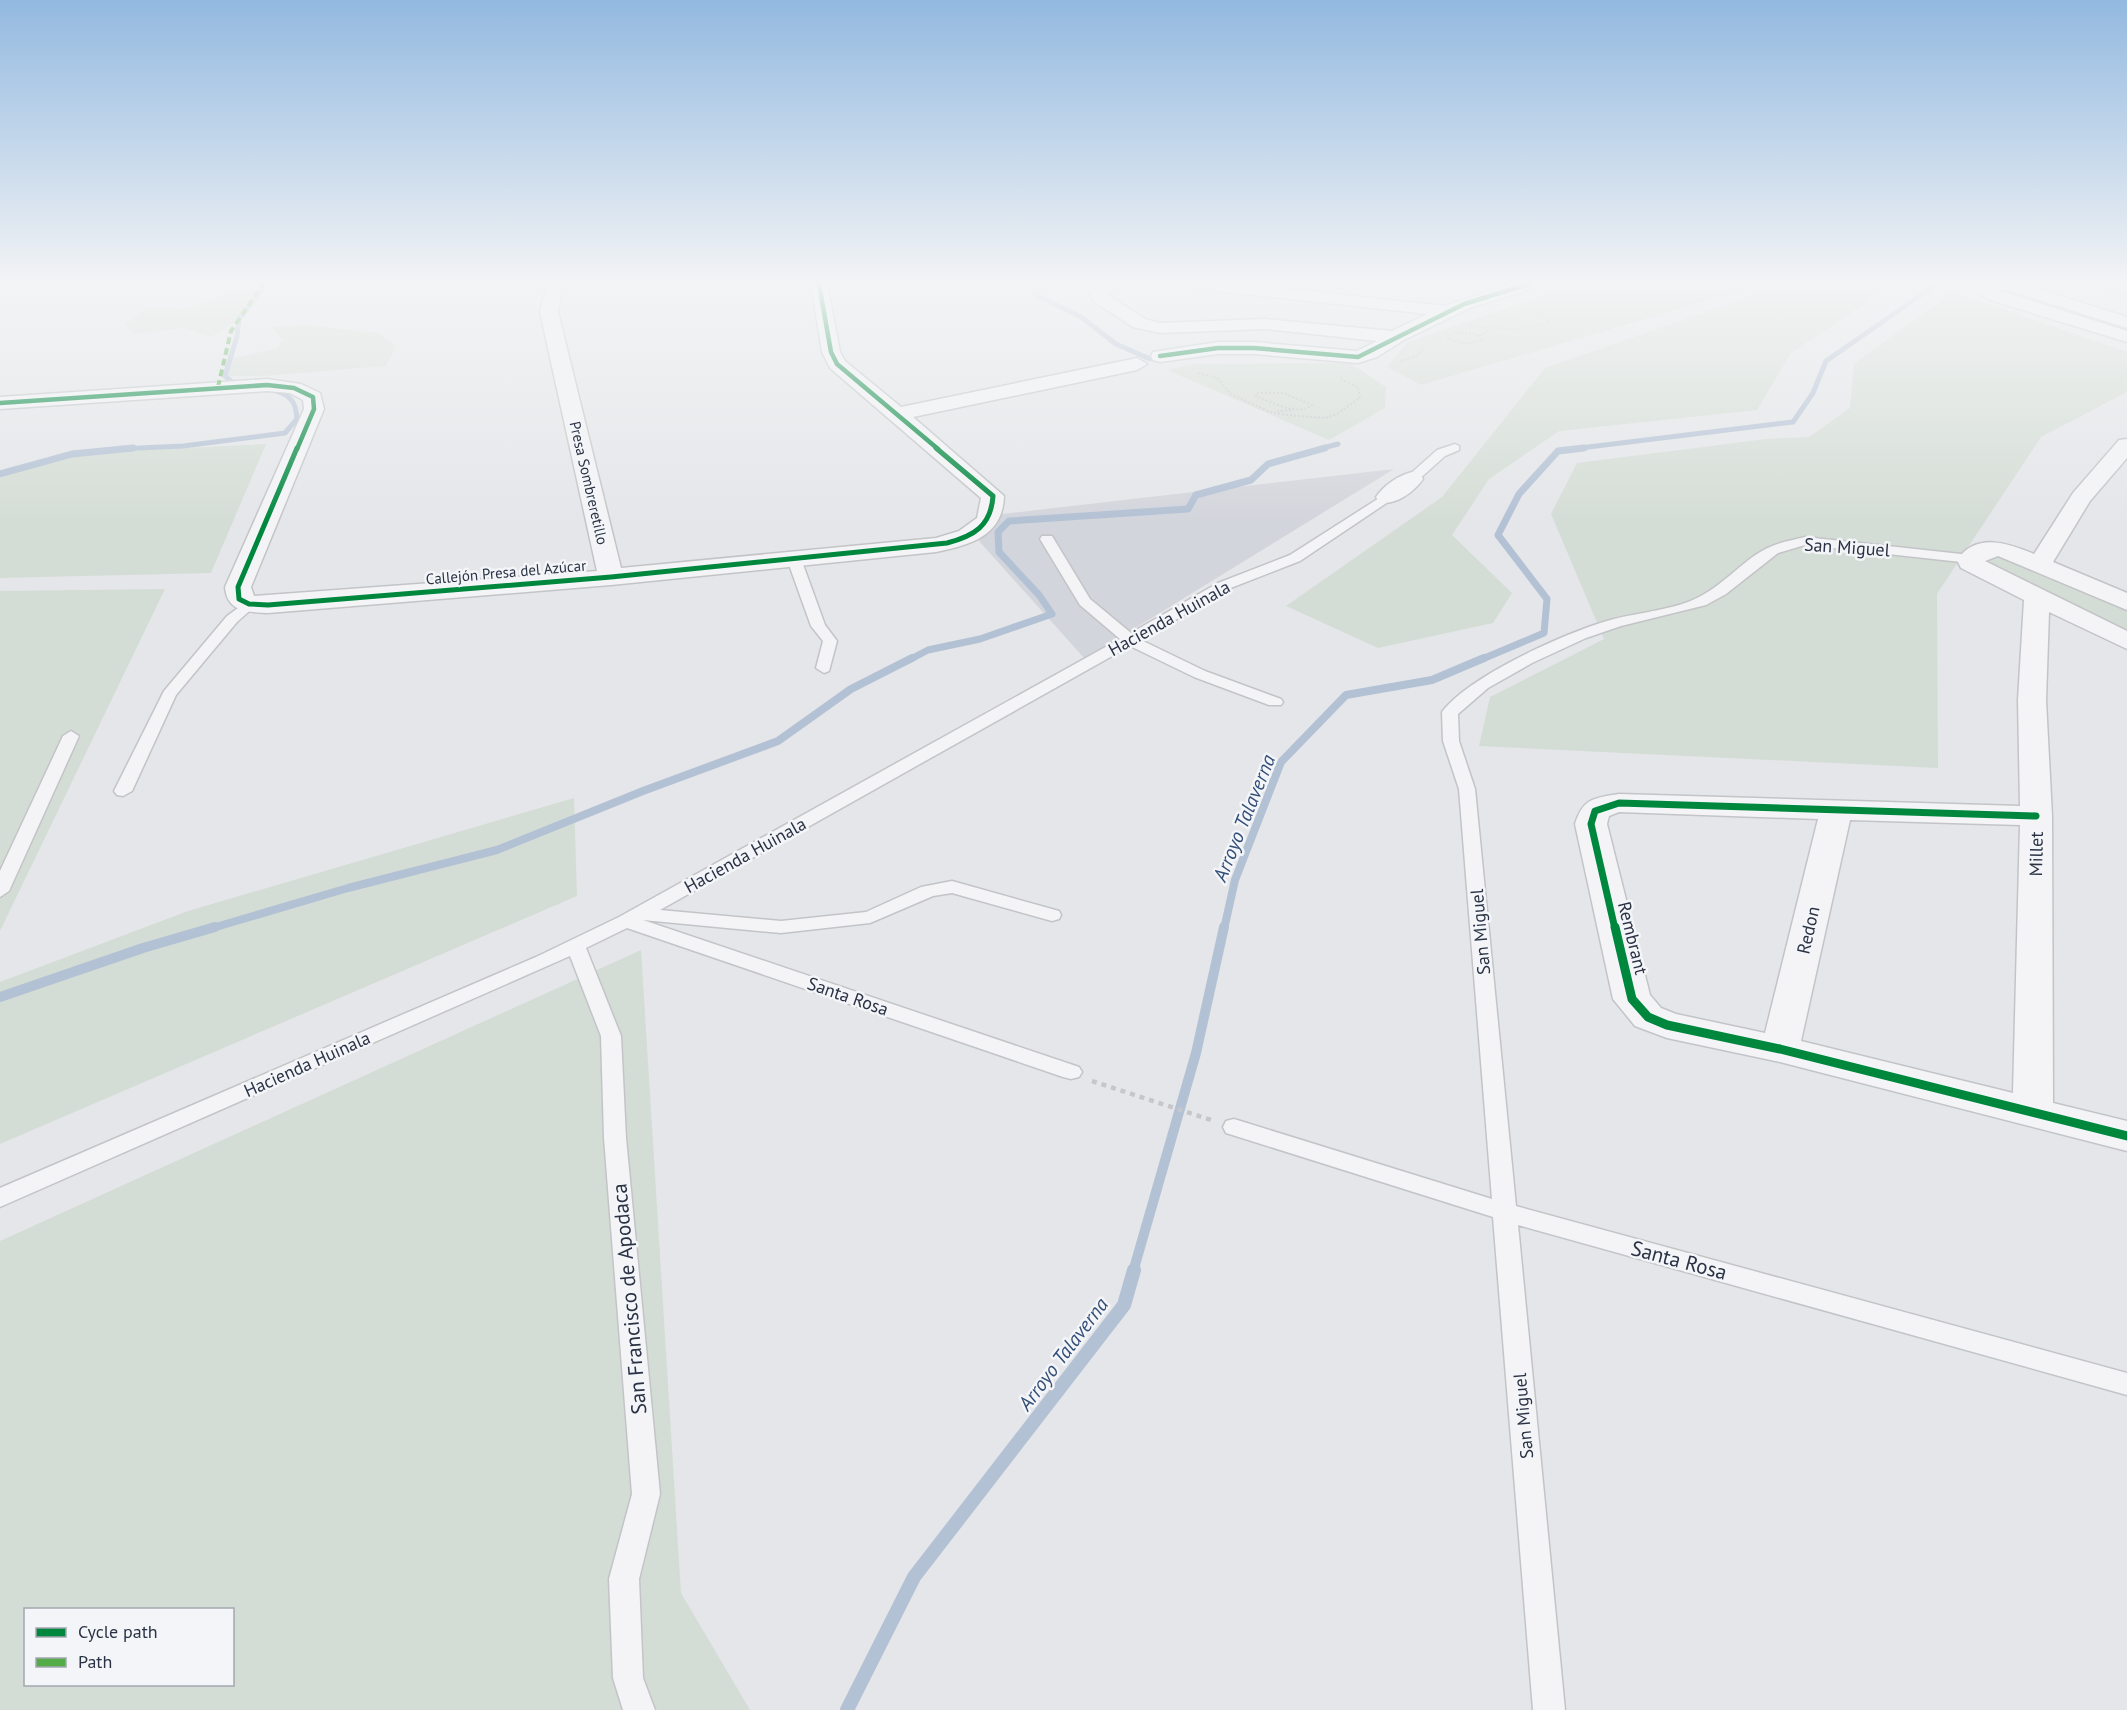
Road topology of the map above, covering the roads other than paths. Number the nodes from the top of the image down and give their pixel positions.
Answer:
1 (561, 364) edge
2 (837, 364) edge
3 (1137, 364) dead end
4 (0, 403) edge
5 (899, 414) junction
6 (2127, 445) edge
7 (1455, 448) dead end
8 (1412, 479) joint
9 (1387, 497) joint
10 (1047, 539) dead end
11 (794, 559) junction
12 (1970, 563) junction
13 (2040, 564) junction
14 (611, 577) junction
15 (2037, 597) junction
16 (2127, 602) edge
17 (249, 604) junction
18 (1130, 640) junction
19 (2127, 641) edge
20 (824, 668) dead end
21 (1275, 702) dead end
22 (71, 736) dead end
23 (123, 791) dead end
24 (1836, 812) junction
25 (2036, 816) junction
26 (0, 891) edge
27 (1052, 915) dead end
28 (632, 917) junction
29 (575, 945) junction
30 (1780, 1048) junction
31 (1071, 1072) dead end
32 (2033, 1111) junction
33 (1223, 1124) road end
34 (2127, 1136) edge
35 (0, 1198) edge
36 (1505, 1212) junction
37 (2127, 1384) edge
38 (639, 1710) edge
39 (1549, 1710) edge

1 - 14 street, Presa Sombreretillo
2 - 5 street, Callejón Presa del Azúcar
3 - 5 street
4 - 17 street
5 - 11 street, Callejón Presa del Azúcar
6 - 13 street
7 - 8 lane, Hacienda Huinala
8 - 9 street, Hacienda Huinala
9 - 18 lane, Hacienda Huinala
10 - 18 lane
11 - 14 street, Callejón Presa del Azúcar
11 - 20 lane
12 - 13 street
12 - 15 street
12 - 36 lane, San Miguel
13 - 16 street
14 - 17 street, Callejón Presa del Azúcar
15 - 19 street
15 - 25 street, Millet
17 - 23 lane
18 - 21 lane
18 - 28 lane, Hacienda Huinala
22 - 26 lane
24 - 25 street, Rembrant
24 - 30 street, Redon
24 - 30 street, Rembrant
25 - 32 street, Millet
27 - 28 lane
28 - 29 lane
28 - 31 lane, Santa Rosa
29 - 35 lane, Hacienda Huinala
29 - 38 lane, San Francisco de Apodaca
30 - 32 street, Rembrant
32 - 34 street, Rembrant
33 - 36 lane, Santa Rosa
36 - 37 lane, Santa Rosa
36 - 39 lane, San Miguel

